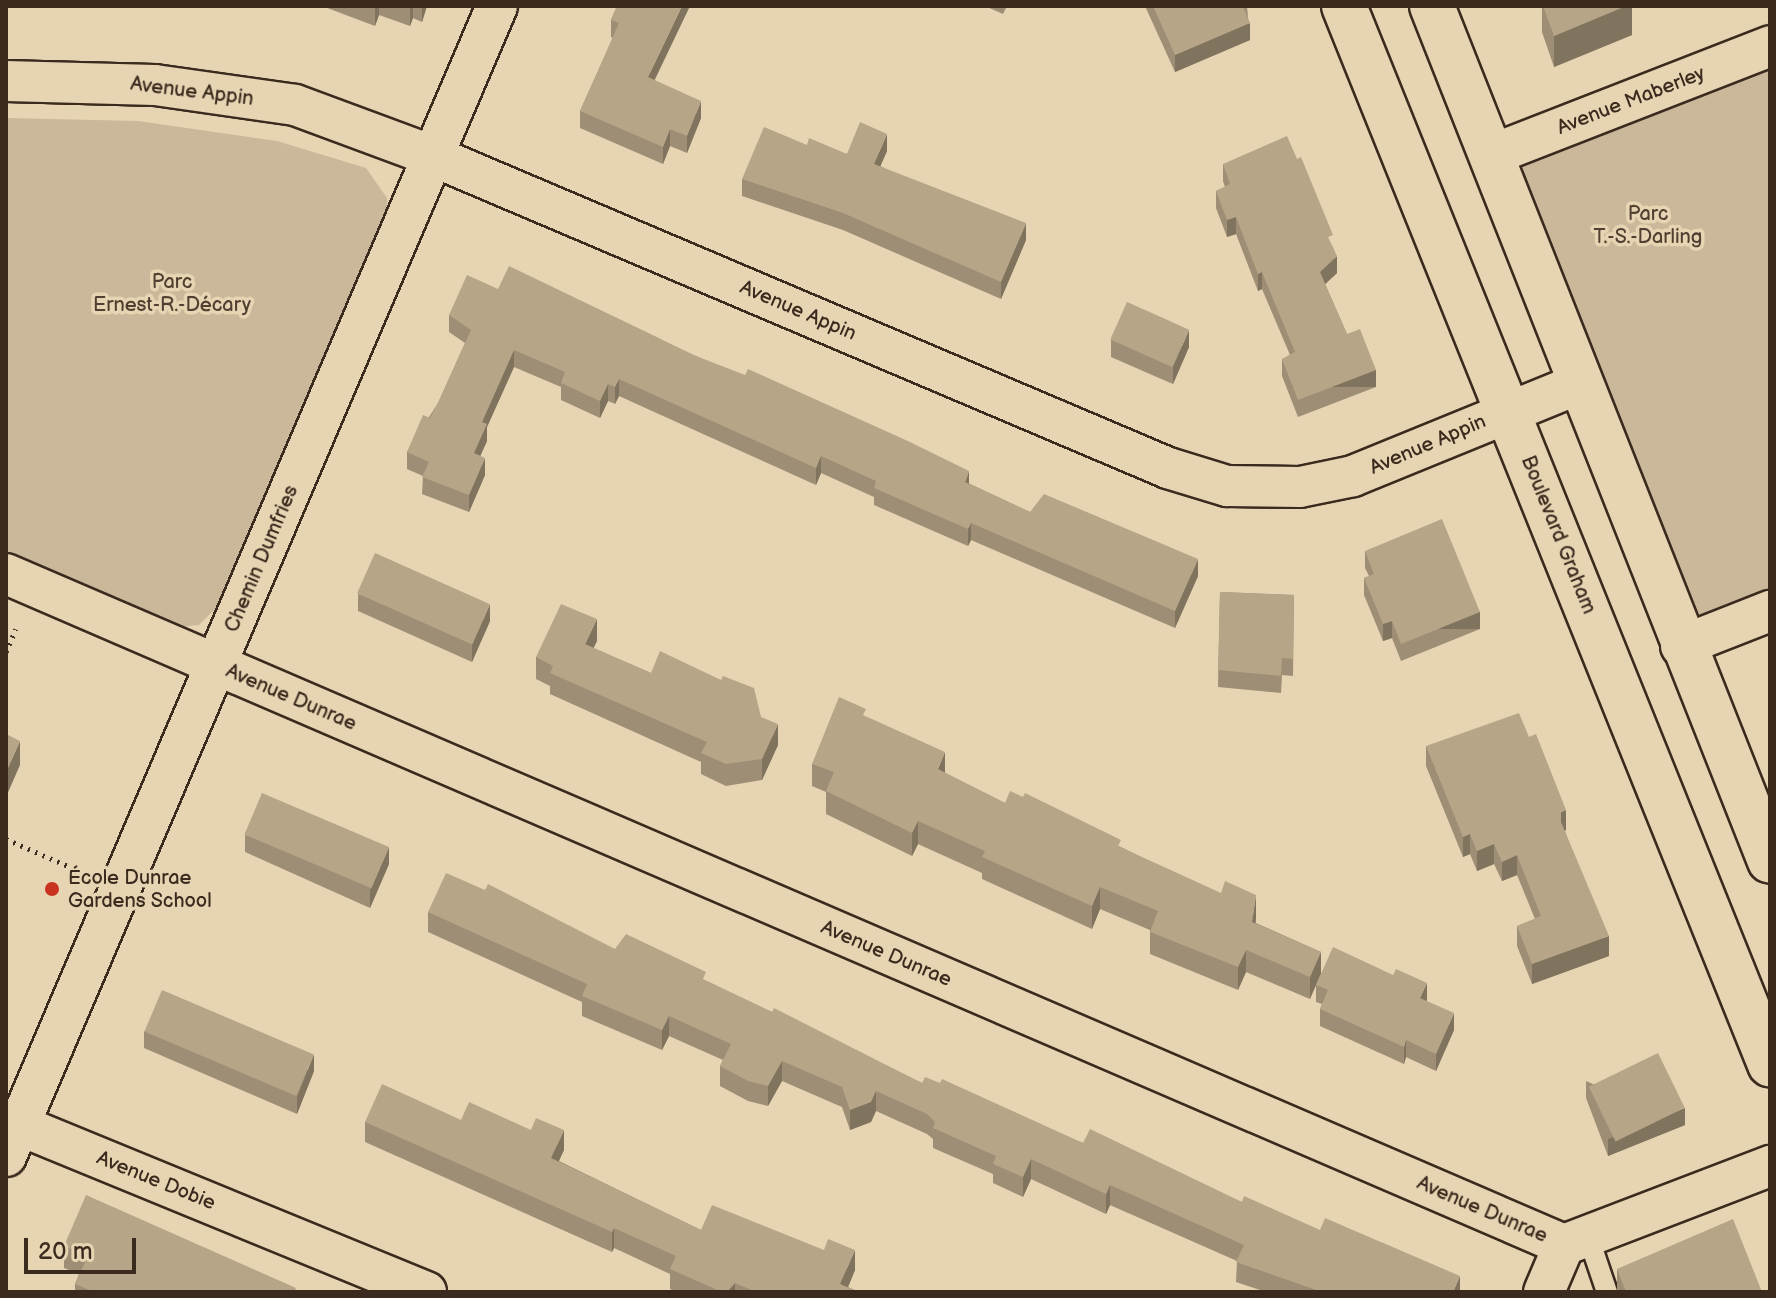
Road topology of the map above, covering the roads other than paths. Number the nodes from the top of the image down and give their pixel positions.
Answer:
1 (497, 6) edge
2 (1344, 6) edge
3 (1432, 6) edge
4 (1770, 46) edge
5 (6, 81) edge
6 (1491, 155) junction
7 (433, 156) junction
8 (1579, 384) junction
9 (1509, 411) junction
10 (6, 574) edge
11 (1770, 611) edge
12 (1681, 646) junction
13 (216, 666) junction
14 (1770, 861) edge
15 (1770, 1064) edge
16 (13, 1140) edge
17 (1770, 1166) edge
18 (1576, 1241) junction
19 (426, 1292) edge
20 (1544, 1292) edge
21 (1607, 1292) edge

1 - 7 street, Chemin Dumfries
2 - 9 street, Boulevard Graham
3 - 6 street
4 - 6 street, Avenue Maberley
5 - 7 street, Avenue Appin
6 - 8 street
7 - 9 street, Avenue Appin
7 - 13 street, Chemin Dumfries
8 - 9 street, Avenue Appin
8 - 12 street
9 - 15 street, Boulevard Graham
10 - 13 street, Avenue Dunrae
11 - 12 street
12 - 14 street
13 - 16 street, Chemin Dumfries
13 - 18 street, Avenue Dunrae
16 - 19 street, Avenue Dobie
17 - 18 street
18 - 20 street
18 - 21 lane

